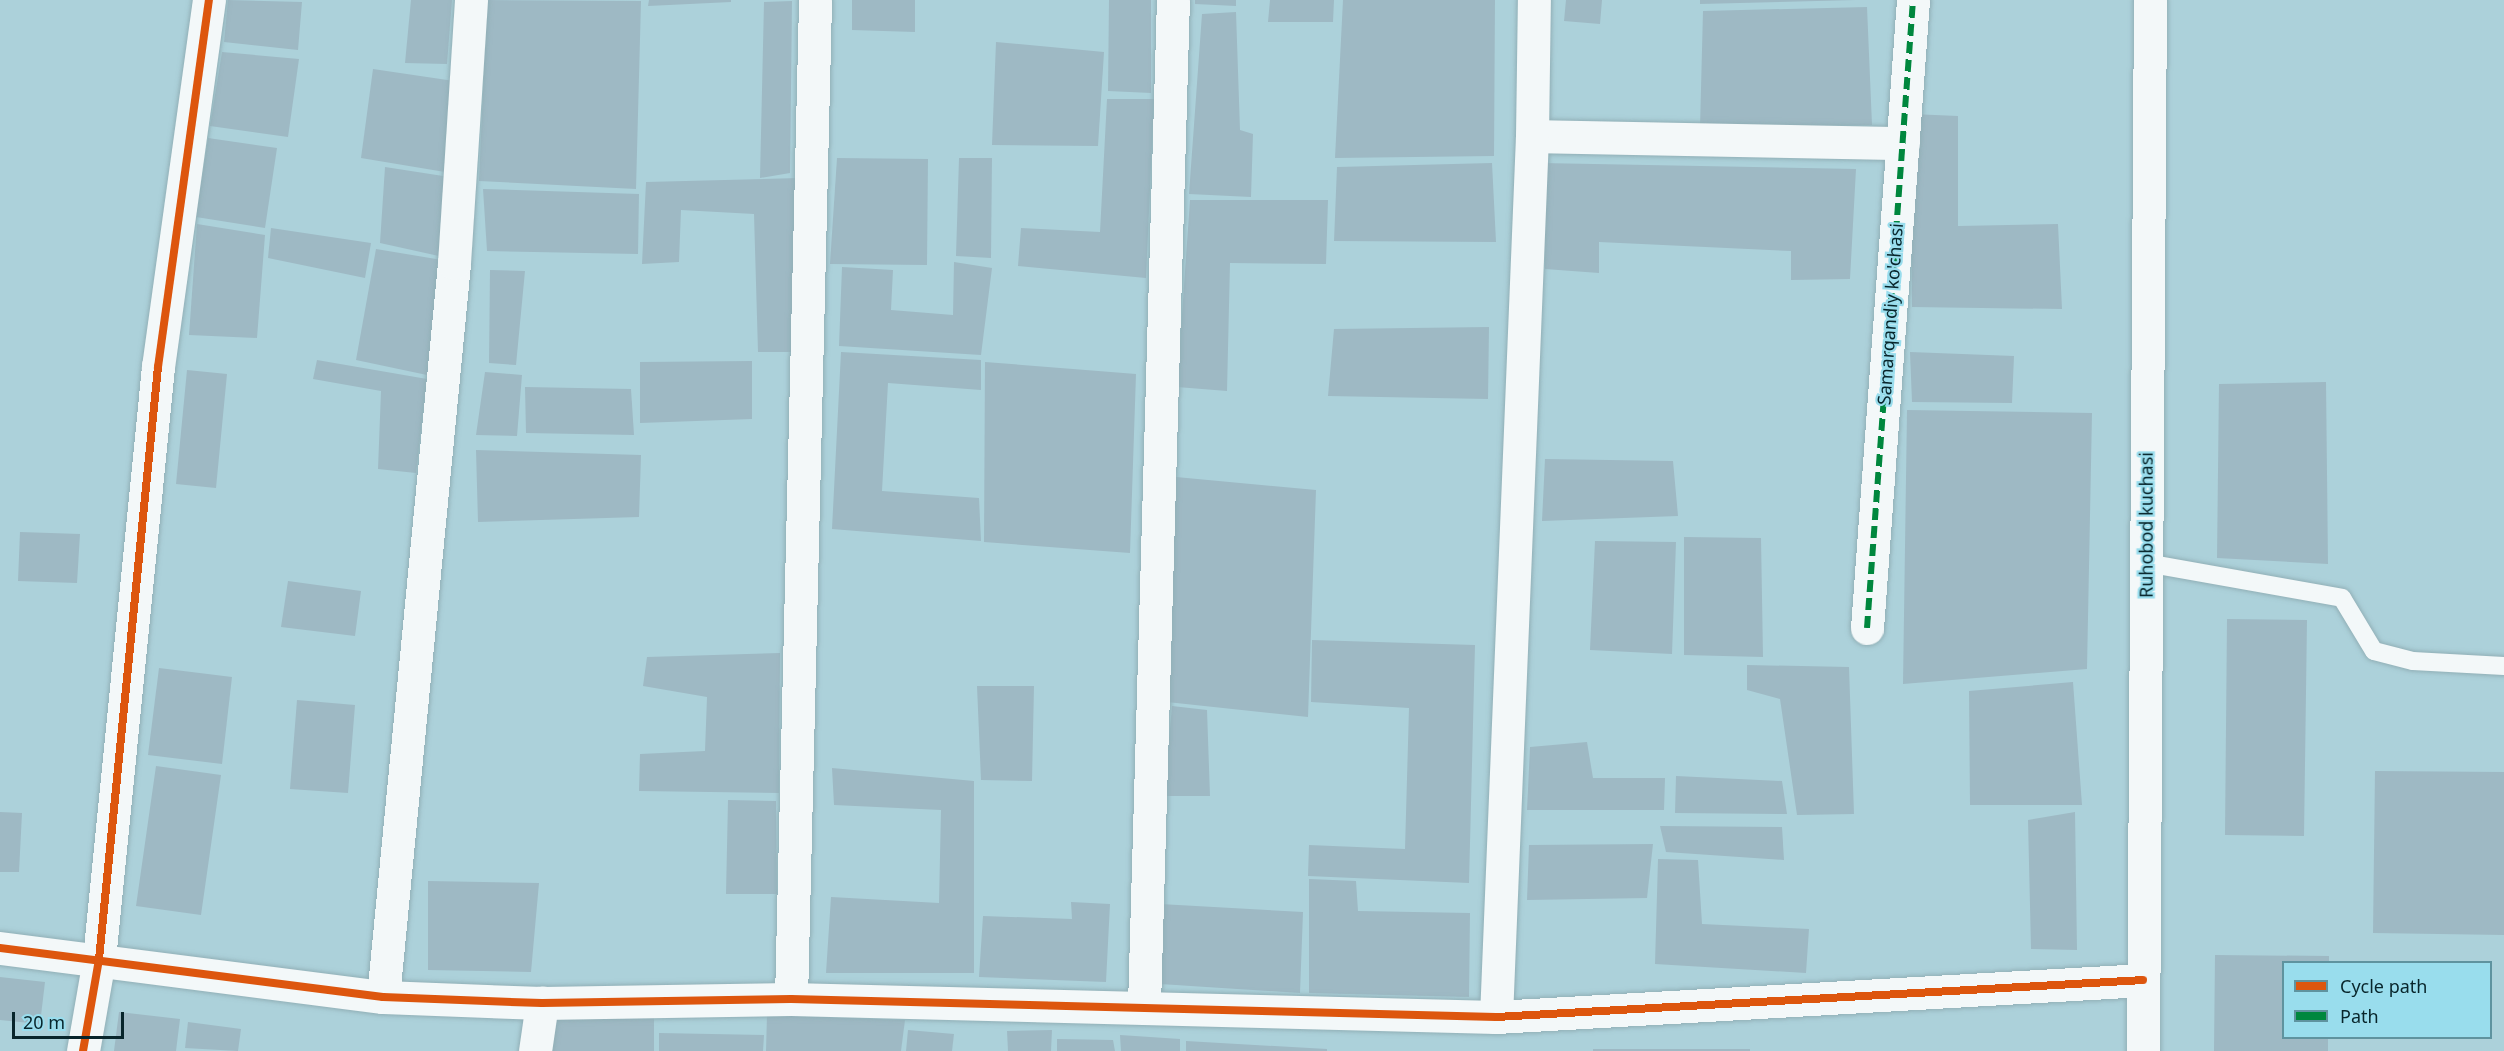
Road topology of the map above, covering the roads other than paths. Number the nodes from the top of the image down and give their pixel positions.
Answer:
1 (209, 0) edge
2 (471, 0) edge
3 (815, 0) edge
4 (1173, 0) edge
5 (1534, 0) edge
6 (1913, 0) edge
7 (2150, 0) edge
8 (1532, 136) junction
9 (1903, 143) junction
10 (2146, 563) junction
11 (1867, 628) dead end
12 (2504, 666) edge
13 (0, 948) edge
14 (99, 959) junction
15 (2143, 980) junction
16 (383, 997) junction
17 (790, 999) junction
18 (542, 1004) junction
19 (1144, 1005) junction
20 (1496, 1017) junction
21 (83, 1051) edge
22 (535, 1051) edge
23 (2144, 1051) edge

1 - 14 street
2 - 16 street
3 - 17 street
4 - 19 street
5 - 8 street
6 - 9 street, Samarqandiy ko'chasi
7 - 10 street, Ruhobod kuchasi
8 - 9 street
8 - 20 street
9 - 11 street, Samarqandiy ko'chasi
10 - 12 lane
10 - 15 street, Ruhobod kuchasi
13 - 14 street
14 - 16 street
14 - 21 street
15 - 20 street
15 - 23 street, Ruhobod kuchasi
16 - 18 street
17 - 18 street
17 - 19 street
18 - 22 street
19 - 20 street

